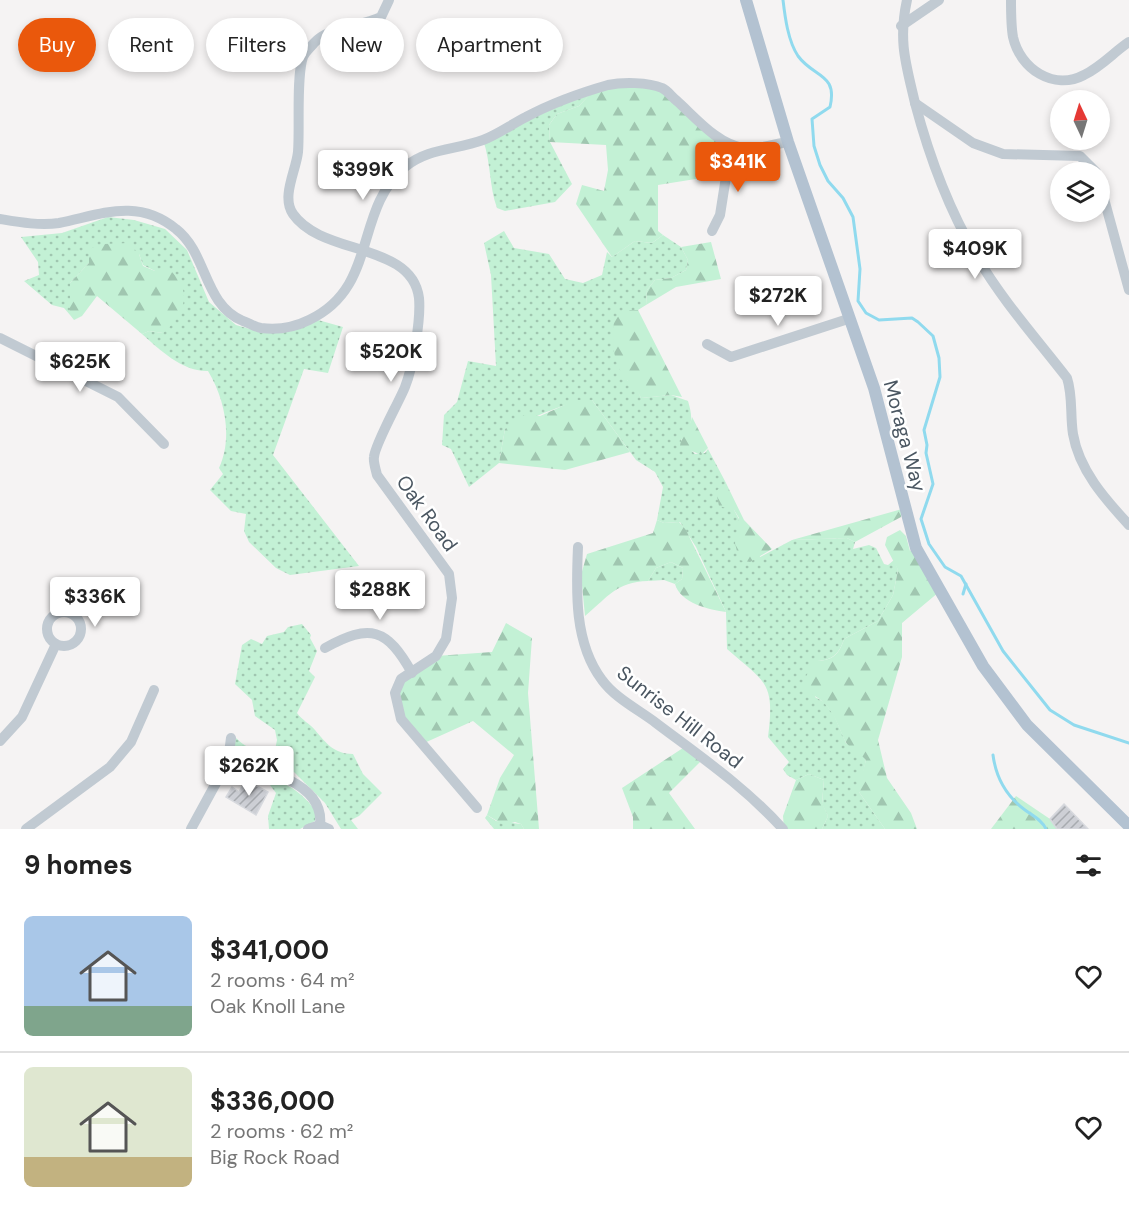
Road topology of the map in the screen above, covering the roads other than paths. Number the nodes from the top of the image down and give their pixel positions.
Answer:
1 (389, 0) edge
2 (746, 0) edge
3 (907, 0) edge
4 (939, 0) edge
5 (1011, 0) edge
6 (901, 26) junction
7 (1129, 42) edge
8 (915, 103) junction
9 (788, 142) junction
10 (731, 145) junction
11 (1086, 162) edge
12 (0, 219) edge
13 (1110, 221) edge
14 (712, 231) dead end
15 (363, 251) junction
16 (1129, 290) edge
17 (848, 319) junction
18 (0, 338) edge
19 (707, 344) dead end
20 (164, 444) dead end
21 (1129, 525) edge
22 (578, 547) dead end
23 (56, 644) dead end
24 (325, 648) dead end
25 (412, 673) junction
26 (154, 690) dead end
27 (231, 738) dead end
28 (0, 741) edge
29 (228, 761) junction
30 (477, 808) dead end
31 (1129, 826) edge
32 (324, 827) edge
33 (26, 829) edge
34 (191, 829) edge
35 (308, 829) edge
36 (783, 829) edge

1 - 15 street, Oak Road
2 - 9 main road, Moraga Way
3 - 6 street
4 - 6 street
5 - 7 street
6 - 8 street
8 - 11 street
8 - 21 street
9 - 10 street
9 - 17 main road, Moraga Way
10 - 14 street
10 - 15 street
12 - 15 street
13 - 16 street
15 - 25 street, Oak Road
17 - 19 street
17 - 31 main road, Moraga Way
18 - 20 street
22 - 36 street, Sunrise Hill Road
23 - 28 street
24 - 25 street
25 - 30 street, Oak Road
26 - 33 street
27 - 29 street
29 - 32 street
29 - 34 street
32 - 35 street

